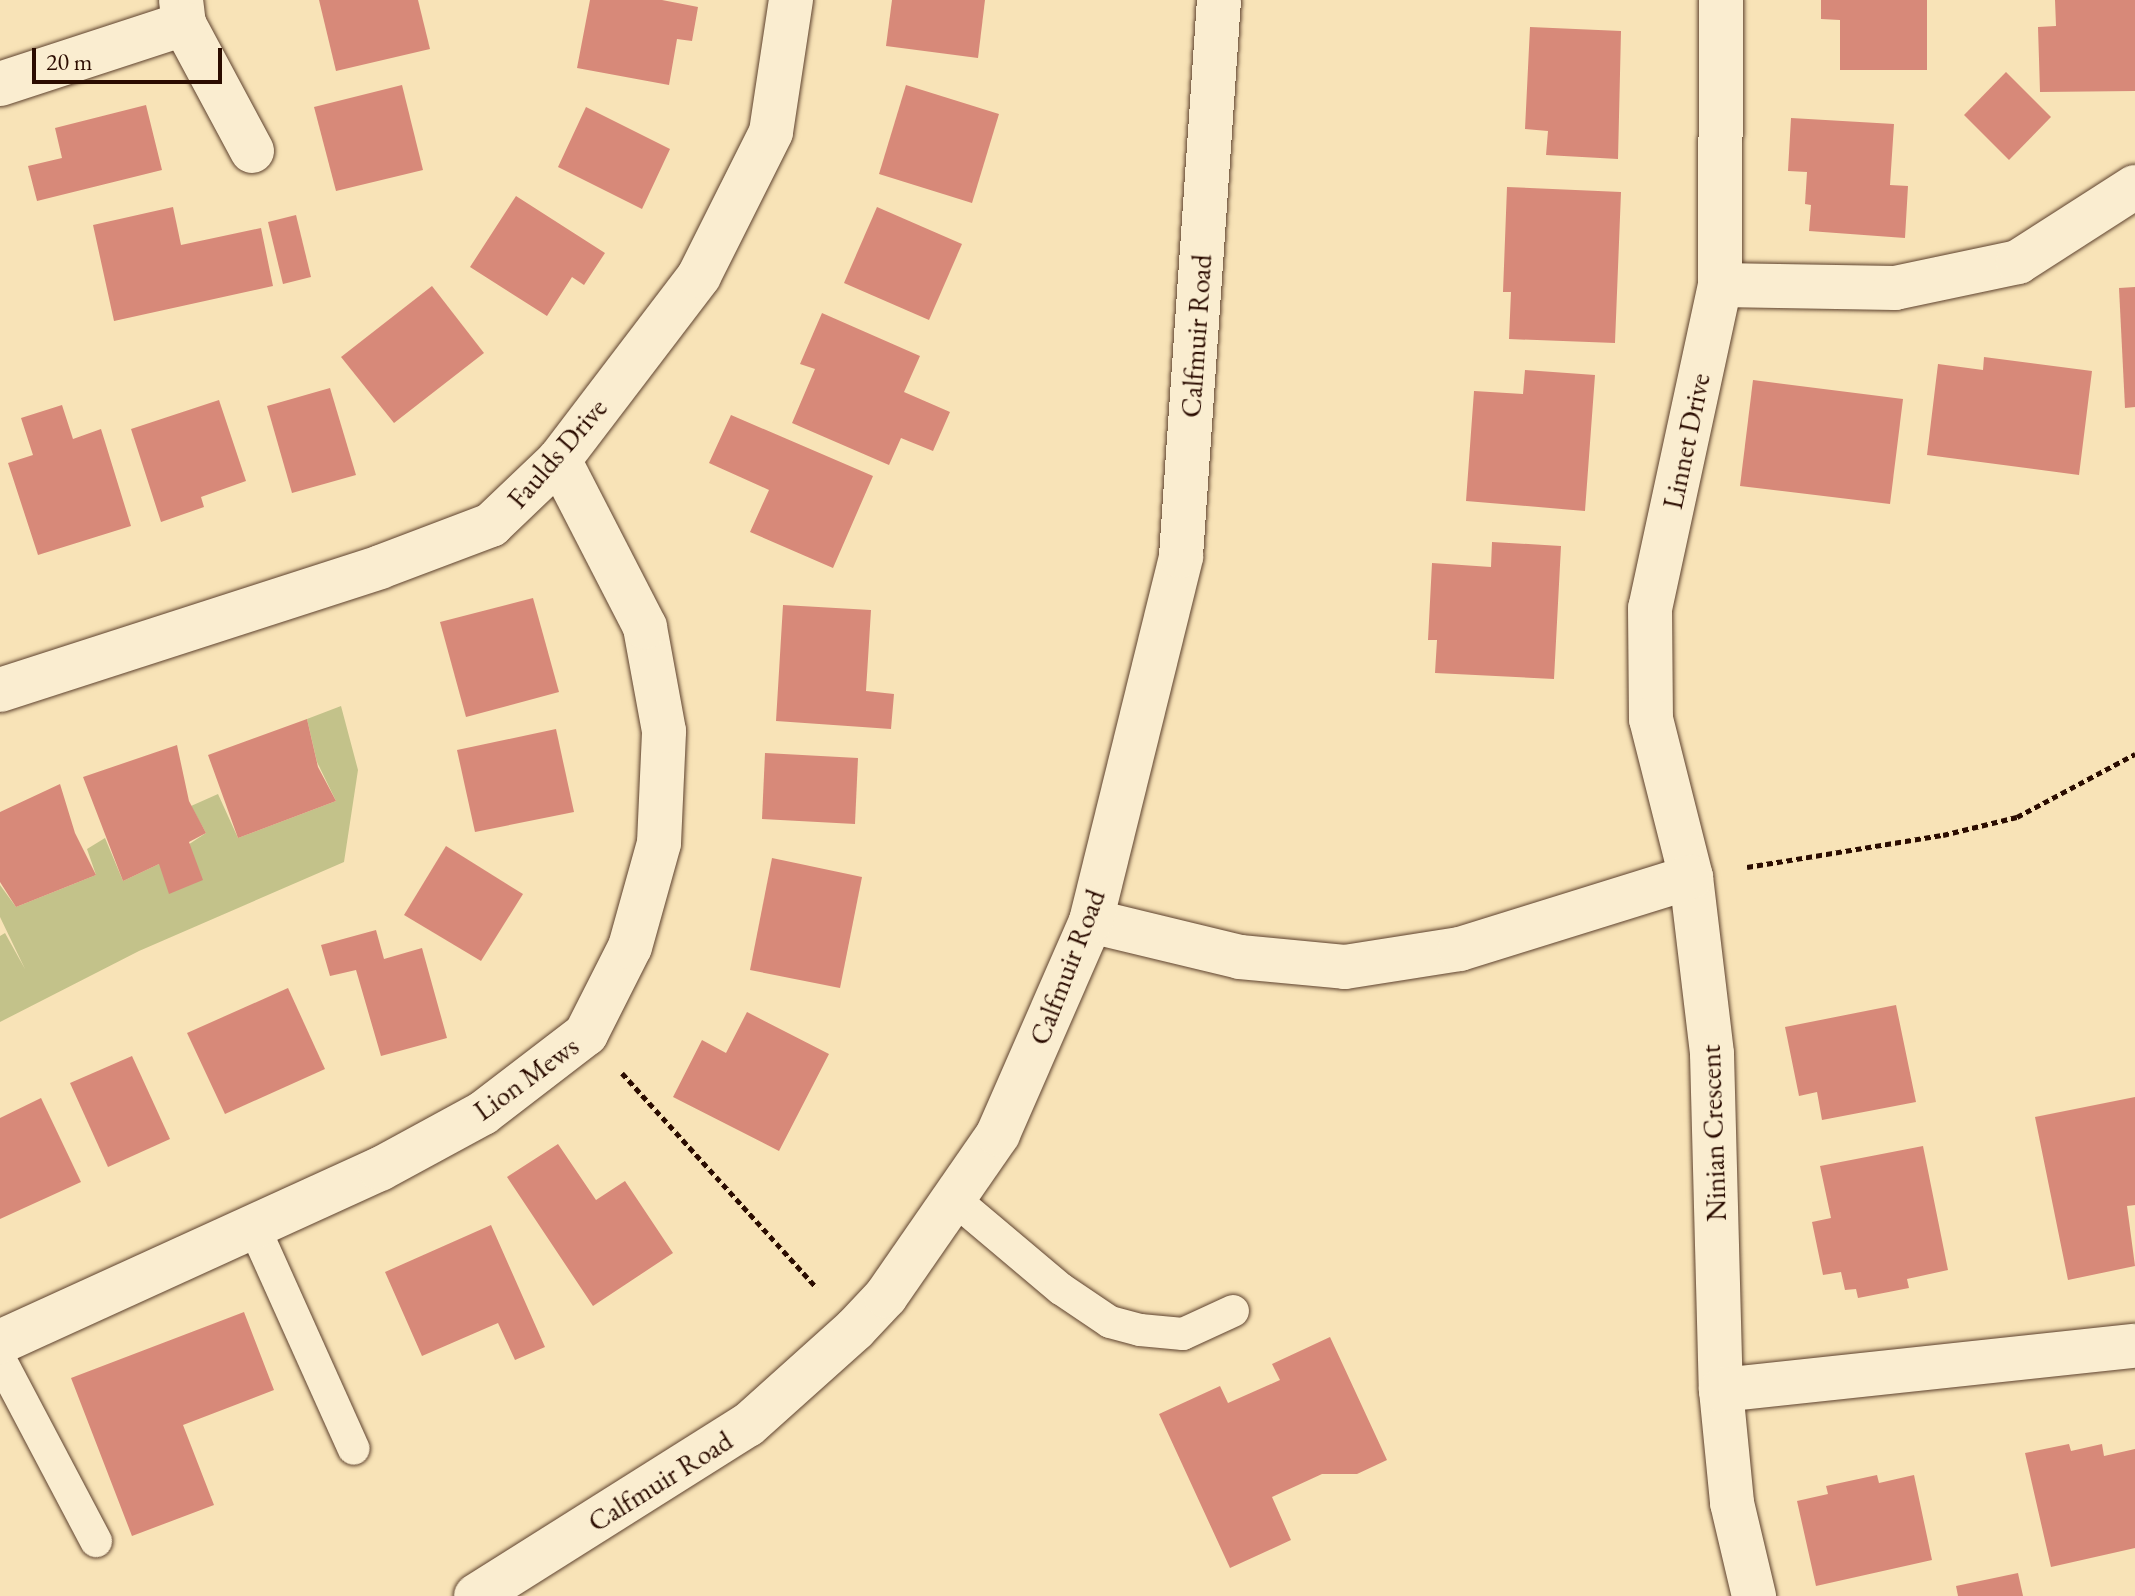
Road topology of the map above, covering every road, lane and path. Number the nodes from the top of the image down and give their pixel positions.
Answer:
1 (791, 0) edge
2 (1219, 0) edge
3 (1721, 0) edge
4 (182, 12) edge
5 (0, 84) edge
6 (252, 151) dead end
7 (2135, 187) edge
8 (1720, 285) junction
9 (559, 460) junction
10 (0, 690) edge
11 (2135, 754) edge
12 (1691, 877) junction
13 (1091, 921) junction
14 (586, 1034) junction
15 (954, 1199) junction
16 (254, 1227) junction
17 (1233, 1311) dead end
18 (855, 1329) junction
19 (0, 1342) edge
20 (2135, 1346) edge
21 (0, 1359) edge
22 (1721, 1390) junction
23 (354, 1449) dead end
24 (96, 1541) dead end
25 (476, 1596) edge
26 (1754, 1596) edge

1 - 9 street, Faulds Drive
2 - 13 street, Calfmuir Road
3 - 8 street, Linnet Drive
4 - 5 street
4 - 6 street
7 - 8 street
8 - 12 street, Linnet Drive
9 - 10 street, Faulds Drive
9 - 14 street, Lion Mews
11 - 12 path
12 - 13 street
12 - 22 street, Ninian Crescent
13 - 15 street, Calfmuir Road
14 - 16 street, Lion Mews
14 - 18 path
15 - 17 lane
15 - 18 street, Calfmuir Road
16 - 19 street, Lion Mews
16 - 23 lane
18 - 25 street, Calfmuir Road
20 - 22 street
21 - 24 lane
22 - 26 street, Ninian Crescent

